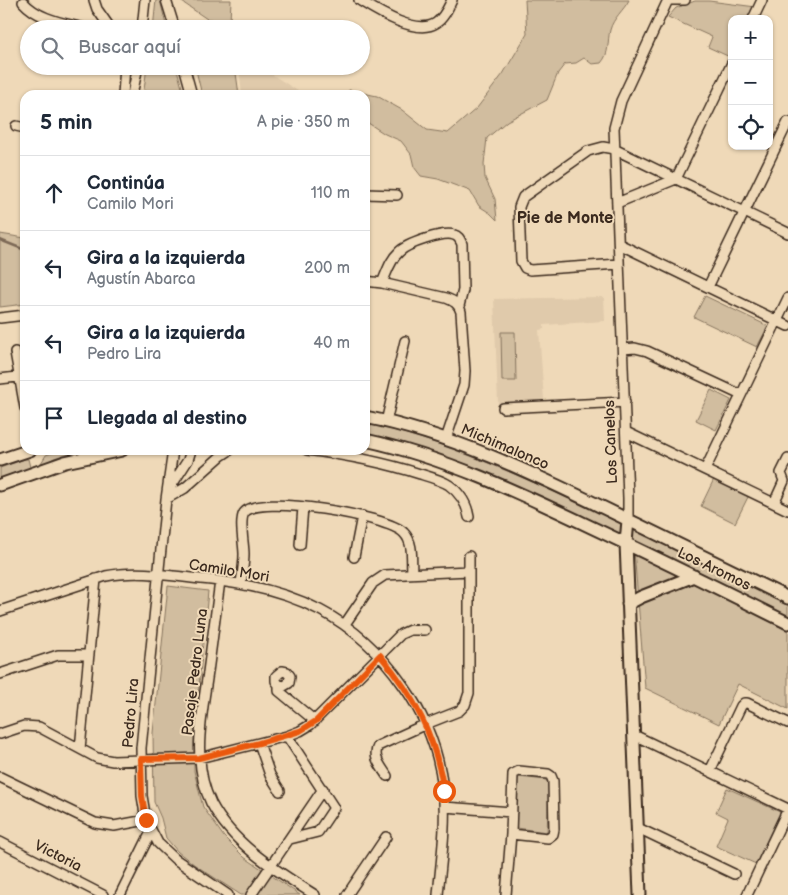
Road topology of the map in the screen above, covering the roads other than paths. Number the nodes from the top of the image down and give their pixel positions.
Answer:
1 (94, 0) edge
2 (145, 0) edge
3 (166, 0) edge
4 (359, 0) edge
5 (452, 0) edge
6 (668, 0) edge
7 (685, 0) edge
8 (762, 0) edge
9 (23, 2) dead end
10 (755, 15) edge
11 (54, 20) edge
12 (105, 20) edge
13 (143, 20) edge
14 (172, 20) edge
15 (728, 71) edge
16 (124, 75) edge
17 (136, 75) edge
18 (186, 75) edge
19 (123, 90) edge
20 (133, 90) edge
21 (191, 90) edge
22 (788, 122) edge
23 (614, 149) junction
24 (676, 179) junction
25 (370, 194) edge
26 (397, 195) dead end
27 (617, 202) junction
28 (744, 212) junction
29 (788, 233) edge
30 (619, 244) junction
31 (619, 264) junction
32 (370, 282) edge
33 (382, 283) junction
34 (708, 287) junction
35 (788, 298) edge
36 (459, 306) junction
37 (20, 316) edge
38 (0, 318) edge
39 (777, 320) junction
40 (788, 326) edge
41 (405, 341) dead end
42 (623, 349) junction
43 (15, 352) dead end
44 (20, 369) edge
45 (20, 376) edge
46 (0, 379) edge
47 (741, 394) junction
48 (625, 402) junction
49 (503, 408) dead end
50 (370, 418) edge
51 (386, 422) junction
52 (626, 432) junction
53 (446, 439) junction
54 (370, 441) edge
55 (20, 453) edge
56 (98, 455) edge
57 (172, 455) edge
58 (190, 455) edge
59 (222, 455) edge
60 (336, 455) edge
61 (788, 459) edge
62 (0, 460) edge
63 (705, 470) junction
64 (786, 481) edge
65 (0, 485) edge
66 (166, 498) junction
67 (774, 503) junction
68 (303, 507) junction
69 (788, 510) edge
70 (362, 516) junction
71 (469, 517) dead end
72 (628, 520) junction
73 (626, 543) junction
74 (300, 545) dead end
75 (468, 556) dead end
76 (354, 557) dead end
77 (469, 571) junction
78 (412, 573) junction
79 (158, 575) junction
80 (694, 576) junction
81 (96, 579) junction
82 (220, 581) junction
83 (241, 584) junction
84 (788, 598) edge
85 (628, 604) junction
86 (0, 611) edge
87 (788, 623) edge
88 (345, 624) junction
89 (425, 630) dead end
90 (89, 655) junction
91 (380, 655) junction
92 (0, 674) edge
93 (279, 685) dead end
94 (316, 721) junction
95 (788, 723) edge
96 (426, 724) junction
97 (0, 734) edge
98 (634, 735) junction
99 (287, 736) junction
100 (259, 743) junction
101 (80, 749) junction
102 (199, 758) junction
103 (141, 759) junction
104 (710, 771) junction
105 (0, 776) edge
106 (387, 776) dead end
107 (323, 789) junction
108 (280, 791) dead end
109 (444, 807) junction
110 (788, 809) edge
111 (512, 812) junction
112 (146, 820) junction
113 (638, 828) junction
114 (151, 832) junction
115 (511, 834) junction
116 (386, 837) dead end
117 (290, 839) junction
118 (0, 842) edge
119 (271, 866) junction
120 (734, 874) dead end
121 (226, 894) edge
122 (103, 895) edge
123 (120, 895) edge
124 (251, 895) edge
125 (316, 895) edge
126 (347, 895) edge
127 (438, 895) edge
128 (506, 895) edge
129 (640, 895) edge
130 (747, 895) edge

1 - 12 street
2 - 13 street
3 - 14 street
4 - 5 street
6 - 7 street
6 - 23 street, Los Canelos
8 - 10 street
9 - 11 street
15 - 24 street
16 - 19 street
17 - 20 street
18 - 21 street
22 - 28 street
23 - 24 street
23 - 27 street, Los Canelos
23 - 31 street
24 - 27 street
24 - 28 street
25 - 26 street
27 - 30 street, Los Canelos
28 - 29 street
28 - 34 street
30 - 31 street, Los Canelos
30 - 34 street
31 - 42 street, Los Canelos
32 - 33 street
33 - 36 street
33 - 36 street
34 - 39 street
35 - 39 street
36 - 53 street
37 - 38 street
39 - 40 street
39 - 47 street
41 - 51 street
42 - 47 street
42 - 48 street, Los Canelos
43 - 44 street
45 - 46 street
47 - 63 street
48 - 49 street
48 - 52 street, Los Canelos
50 - 51 main road, Michimalonco
51 - 53 main road, Michimalonco
52 - 63 street
52 - 72 street, Los Canelos
53 - 72 main road, Michimalonco
54 - 73 main road
55 - 62 main road
56 - 65 main road
57 - 66 street, Pedro Lira
58 - 66 street
59 - 66 street
60 - 71 street
61 - 64 street
63 - 67 street
64 - 67 street
66 - 79 street, Pedro Lira
67 - 69 street
68 - 70 street
68 - 74 street
68 - 83 street
70 - 76 street
70 - 78 street
72 - 73 main road, Los Canelos
72 - 84 main road, Los Aromos
73 - 80 main road, Los Aromos
73 - 85 main road, Los Canelos
75 - 77 street
77 - 78 street
77 - 96 street
78 - 88 street
79 - 81 street, Camilo Mori
79 - 82 street, Camilo Mori
79 - 103 street, Pedro Lira
80 - 85 main road
80 - 87 main road, Los Aromos
81 - 86 street, Camilo Mori
81 - 90 street
82 - 83 street, Camilo Mori
82 - 102 street, Pasaje Pedro Luna
83 - 88 street, Camilo Mori
85 - 98 main road, Los Canelos
88 - 91 street, Camilo Mori
89 - 91 street
90 - 92 street
90 - 101 street
91 - 94 street
91 - 96 street, Camilo Mori
93 - 94 street
94 - 99 street
95 - 104 street
96 - 106 street
96 - 109 street, Camilo Mori
97 - 101 street
98 - 104 street
98 - 113 main road, Los Canelos
99 - 100 street
99 - 107 street
100 - 102 street
100 - 108 street
101 - 103 street
102 - 103 street
102 - 119 street, Pasaje Pedro Luna
103 - 112 street, Pedro Lira
104 - 110 street
105 - 112 street
107 - 117 street
107 - 117 street
109 - 111 street
109 - 127 street, Camilo Mori
110 - 130 street
111 - 115 street
111 - 115 street
112 - 114 street, Pedro Lira
113 - 120 street
113 - 129 main road, Los Canelos
114 - 121 street, Pedro Lira
114 - 123 street
115 - 128 street
116 - 126 street
117 - 119 street
118 - 122 street, Victoria
119 - 124 street
119 - 125 street, Pasaje Pedro Luna

